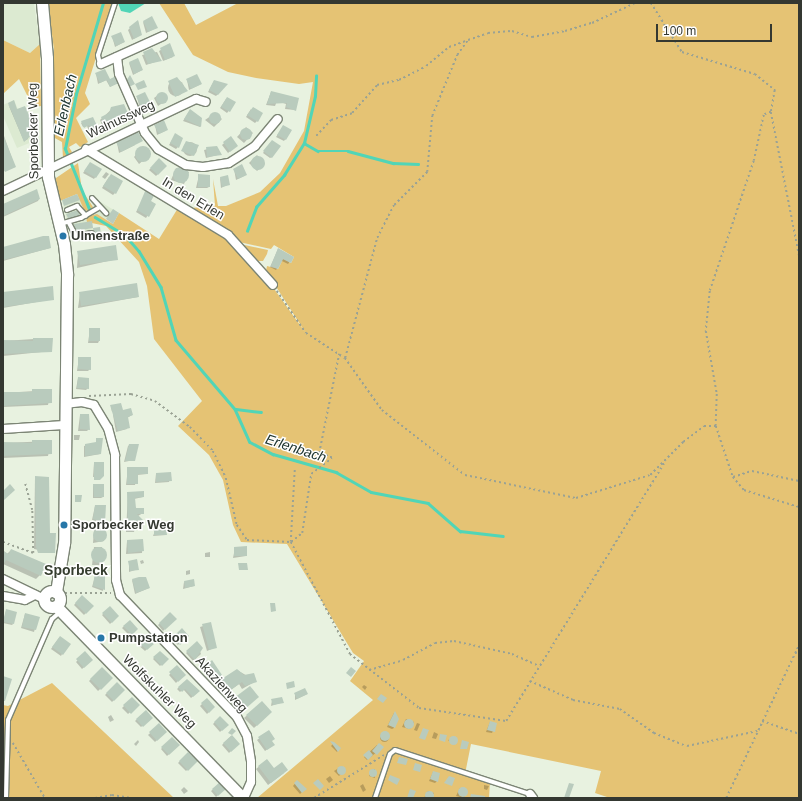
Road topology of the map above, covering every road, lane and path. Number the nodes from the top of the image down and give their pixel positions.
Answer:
1 (42, 3) edge
2 (115, 3) edge
3 (634, 3) edge
4 (651, 3) edge
5 (163, 36) dead end
6 (468, 40) junction
7 (117, 57) junction
8 (101, 64) joint
9 (206, 102) dead end
10 (771, 112) junction
11 (278, 119) dead end
12 (141, 123) junction
13 (316, 136) dead end
14 (86, 149) junction
15 (48, 170) junction
16 (3, 191) edge
17 (92, 198) dead end
18 (98, 208) junction
19 (67, 210) dead end
20 (106, 213) dead end
21 (86, 216) junction
22 (64, 223) junction
23 (92, 233) dead end
24 (799, 255) edge
25 (273, 285) joint
26 (339, 354) junction
27 (345, 358) junction
28 (82, 402) junction
29 (65, 404) junction
30 (64, 425) junction
31 (716, 426) junction
32 (3, 429) edge
33 (665, 462) junction
34 (295, 470) dead end
35 (733, 477) junction
36 (799, 481) edge
37 (25, 483) dead end
38 (799, 507) edge
39 (3, 542) edge
40 (290, 542) junction
41 (3, 579) edge
42 (119, 592) junction
43 (59, 593) junction
44 (3, 596) edge
45 (39, 597) junction
46 (58, 609) junction
47 (799, 645) edge
48 (799, 652) edge
49 (795, 654) junction
50 (539, 667) junction
51 (369, 670) junction
52 (530, 682) junction
53 (762, 721) junction
54 (5, 729) junction
55 (757, 731) junction
56 (799, 734) edge
57 (390, 754) junction
58 (531, 796) edge
59 (6, 798) edge
60 (45, 798) edge
61 (95, 798) edge
62 (130, 798) edge
63 (243, 798) edge
64 (314, 798) edge
65 (375, 798) edge
66 (726, 798) edge

1 - 15 street, Sporbecker Weg
2 - 8 lane
3 - 6 path
4 - 10 path
5 - 7 street
6 - 13 path
6 - 27 path
7 - 8 street
7 - 12 street
9 - 12 street, Walnussweg
10 - 24 path
10 - 31 path
11 - 12 street
12 - 14 street, Walnussweg
14 - 15 street, Walnussweg
14 - 25 street, In den Erlen
15 - 16 street
15 - 22 street, Sporbecker Weg
17 - 18 lane
18 - 20 lane
18 - 21 lane
19 - 21 lane
21 - 22 lane
22 - 23 lane
22 - 29 street, Sporbecker Weg
25 - 26 path
26 - 27 path
26 - 40 path
27 - 33 path
28 - 29 street
28 - 40 path
28 - 42 street
29 - 30 street, Sporbecker Weg
30 - 32 street
30 - 43 street, Sporbecker Weg
31 - 33 path
31 - 35 path
33 - 50 path
34 - 40 path
35 - 36 path
35 - 38 path
37 - 39 path
40 - 51 path
41 - 45 street, Wolfskuhler Weg
42 - 43 path
42 - 63 street, Akazienweg
43 - 45 street
43 - 46 street
44 - 45 street
45 - 46 street, Wolfskuhler Weg
46 - 54 lane
46 - 63 street, Wolfskuhler Weg
47 - 49 path
48 - 49 path
49 - 53 path
50 - 51 path
50 - 52 path
51 - 52 path
52 - 55 path
53 - 55 path
53 - 56 path
54 - 59 lane
54 - 60 path
55 - 66 path
57 - 58 lane
57 - 64 path
57 - 65 lane
61 - 62 path

